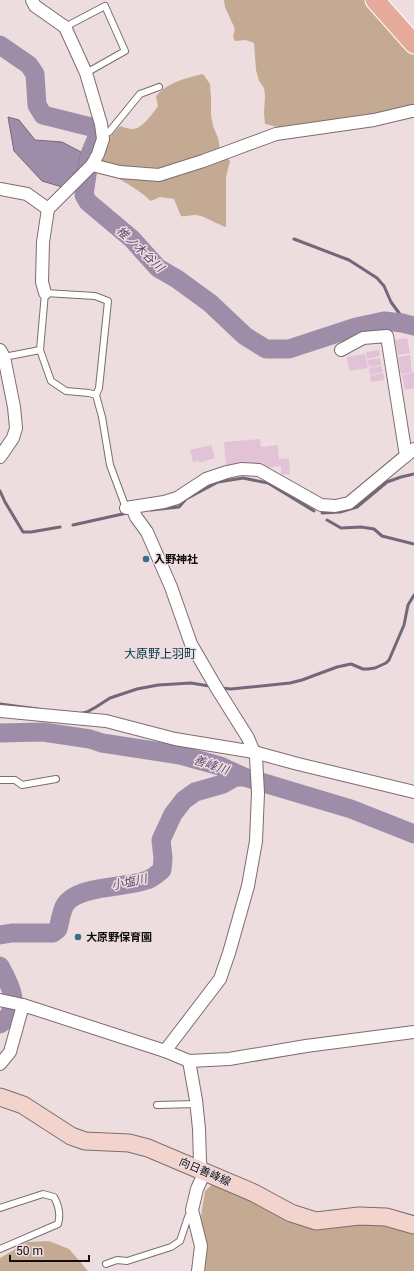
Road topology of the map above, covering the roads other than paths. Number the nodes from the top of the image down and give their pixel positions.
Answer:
1 (32, 0) edge
2 (375, 0) edge
3 (65, 27) junction
4 (414, 44) edge
5 (86, 73) junction
6 (159, 87) dead end
7 (414, 111) edge
8 (102, 134) junction
9 (88, 169) junction
10 (0, 189) edge
11 (48, 209) junction
12 (45, 293) junction
13 (40, 350) junction
14 (341, 350) dead end
15 (2, 353) edge
16 (96, 395) junction
17 (410, 453) edge
18 (0, 457) edge
19 (129, 508) junction
20 (0, 711) edge
21 (255, 755) junction
22 (56, 779) dead end
23 (0, 780) edge
24 (414, 792) edge
25 (12, 1003) edge
26 (414, 1032) edge
27 (165, 1051) junction
28 (189, 1061) junction
29 (0, 1064) edge
30 (0, 1097) edge
31 (197, 1104) junction
32 (157, 1105) dead end
33 (202, 1171) junction
34 (0, 1208) edge
35 (192, 1210) junction
36 (414, 1225) edge
37 (0, 1249) edge
38 (106, 1264) dead end
39 (198, 1271) edge

1 - 3 street
2 - 4 main road
3 - 5 street
3 - 5 lane
5 - 8 street
6 - 8 lane
7 - 9 street
8 - 9 street
9 - 11 street
10 - 11 street
11 - 12 street
12 - 13 lane
12 - 16 lane
13 - 15 lane
13 - 16 lane
14 - 17 street
15 - 18 street
16 - 19 lane
17 - 19 street
19 - 21 street
20 - 21 street
21 - 24 street
21 - 27 street
22 - 23 lane
25 - 27 street
25 - 29 street
26 - 28 street
27 - 28 street
28 - 31 street
30 - 33 main road, 向日善峰線
31 - 32 lane
31 - 33 street
33 - 35 street
33 - 36 main road, 向日善峰線
34 - 37 lane
35 - 38 lane
35 - 39 street

